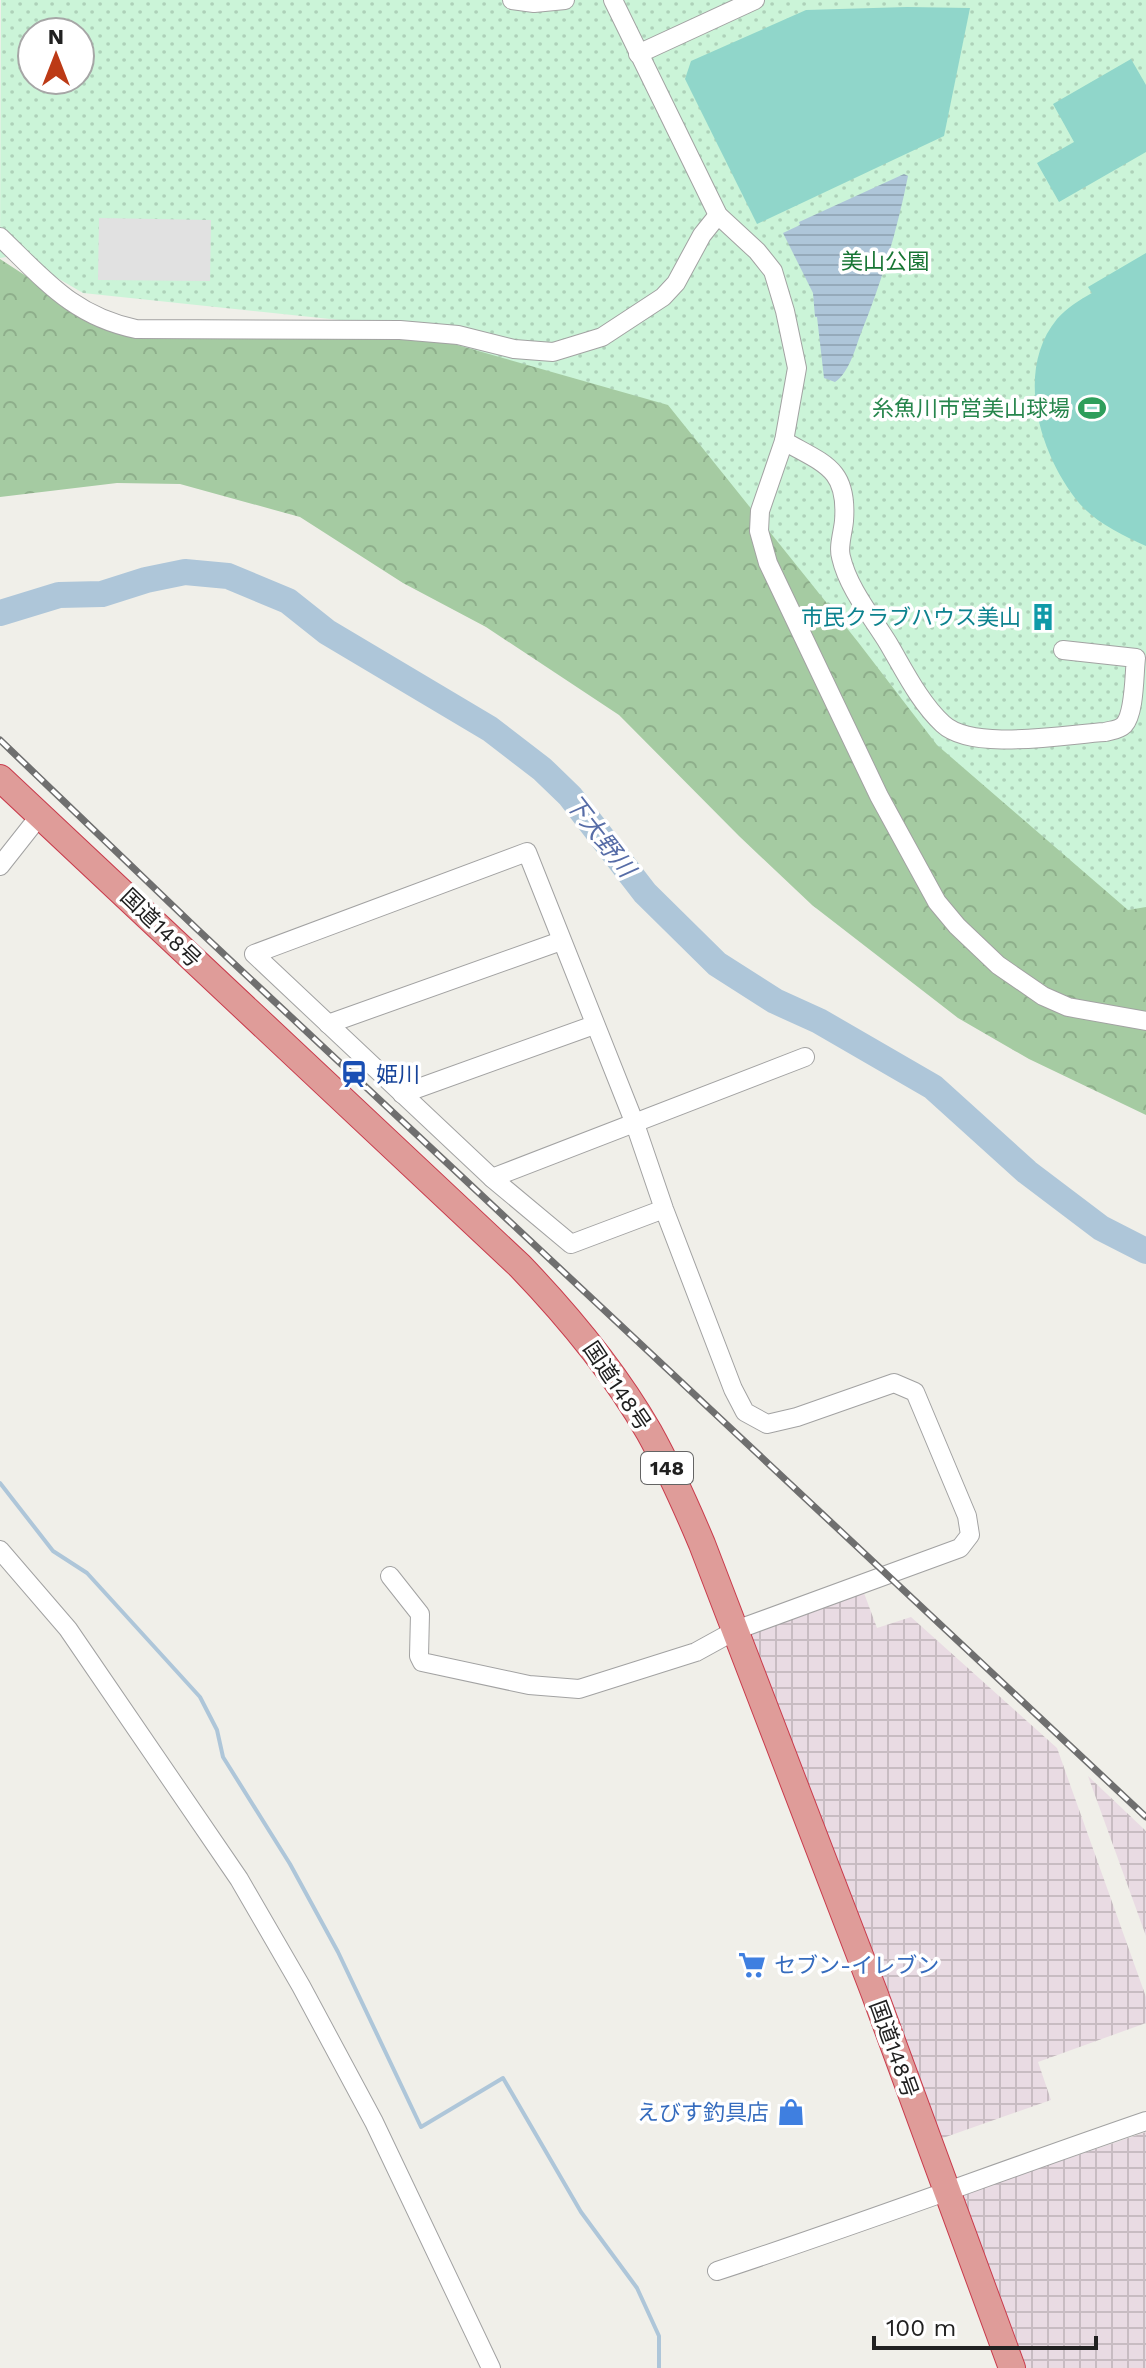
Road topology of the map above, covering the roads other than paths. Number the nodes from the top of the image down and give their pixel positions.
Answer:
1 (512, 0) edge
2 (565, 0) edge
3 (613, 0) edge
4 (755, 0) edge
5 (638, 54) junction
6 (718, 215) junction
7 (0, 237) edge
8 (784, 441) junction
9 (1063, 650) dead end
10 (0, 778) edge
11 (41, 814) junction
12 (0, 866) edge
13 (561, 941) junction
14 (1146, 1021) edge
15 (328, 1024) junction
16 (594, 1025) junction
17 (805, 1057) dead end
18 (402, 1094) junction
19 (635, 1124) junction
20 (492, 1178) junction
21 (664, 1209) junction
22 (0, 1550) edge
23 (390, 1576) dead end
24 (736, 1630) junction
25 (1146, 2121) edge
26 (945, 2190) junction
27 (717, 2271) dead end
28 (491, 2368) edge
29 (1012, 2368) edge

1 - 2 street
3 - 5 street
4 - 5 street
5 - 6 street
6 - 7 street
6 - 8 street
8 - 9 street
8 - 14 street
10 - 11 highway, 国道148号 / 148
11 - 12 street
11 - 24 highway, 国道148号 / 148
13 - 15 street
13 - 15 street
13 - 16 street
15 - 18 street
16 - 18 street
16 - 19 street
17 - 19 street
18 - 20 street
19 - 20 street
19 - 21 street
20 - 21 street
21 - 24 street
22 - 28 street
23 - 24 street
24 - 26 highway, 国道148号 / 148
25 - 26 street
26 - 27 street
26 - 29 highway, 国道148号 / 148

